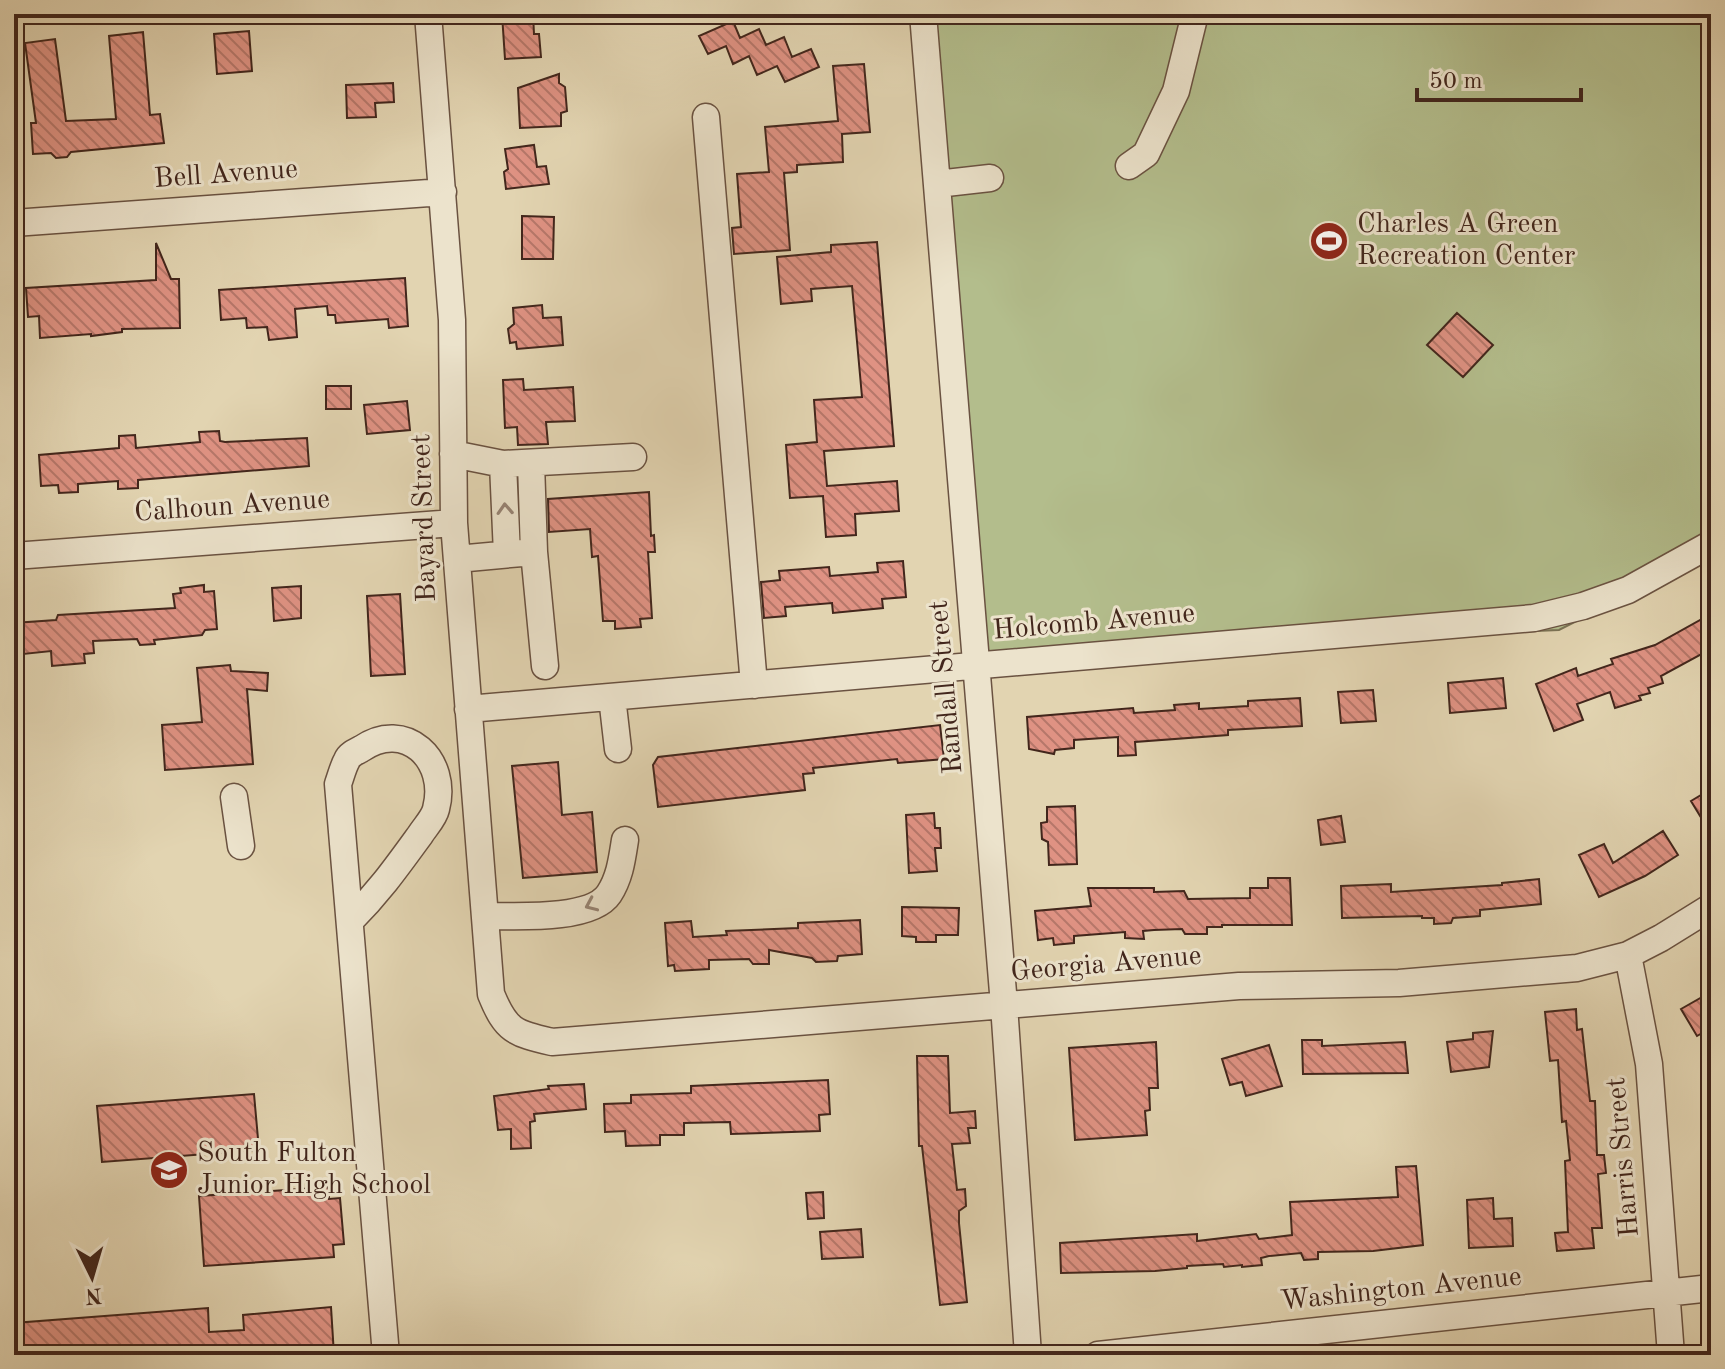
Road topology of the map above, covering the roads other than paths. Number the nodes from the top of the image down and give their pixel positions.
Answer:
1 (428, 14) edge
2 (923, 14) edge
3 (1195, 14) edge
4 (706, 117) dead end
5 (1129, 166) dead end
6 (990, 178) dead end
7 (937, 184) junction
8 (443, 192) junction
9 (14, 223) edge
10 (453, 454) junction
11 (633, 457) dead end
12 (531, 463) junction
13 (503, 464) junction
14 (454, 523) junction
15 (1711, 544) edge
16 (534, 552) junction
17 (507, 554) junction
18 (14, 556) edge
19 (457, 559) junction
20 (977, 665) junction
21 (545, 666) dead end
22 (754, 685) junction
23 (612, 697) junction
24 (468, 709) junction
25 (618, 749) dead end
26 (234, 797) dead end
27 (625, 840) dead end
28 (241, 846) dead end
29 (1711, 907) edge
30 (485, 916) junction
31 (350, 921) junction
32 (1628, 955) junction
33 (1004, 1005) junction
34 (501, 1018) joint
35 (1711, 1288) edge
36 (1667, 1293) junction
37 (386, 1355) edge
38 (1028, 1355) edge
39 (1098, 1355) edge
40 (1671, 1355) edge

1 - 8 street, Bayard Street
2 - 7 street, Randall Street
3 - 5 street
4 - 22 street
6 - 7 street
7 - 20 street, Randall Street
8 - 9 street, Bell Avenue
8 - 10 street, Bayard Street
10 - 13 street
10 - 14 street, Bayard Street
11 - 12 street
12 - 13 street
12 - 16 street
17 -> 13 street
14 - 18 street, Calhoun Avenue
14 - 19 street, Bayard Street
15 - 20 street, Holcomb Avenue
16 - 17 street
16 - 21 street
17 - 19 street
19 - 24 street, Bayard Street
20 - 22 street, Holcomb Avenue
20 - 33 street, Randall Street
22 - 23 street, Holcomb Avenue
23 - 24 street, Holcomb Avenue
23 - 25 street
24 - 30 street, Bayard Street
26 - 28 street
27 -> 30 street
29 - 32 street, Georgia Avenue
30 - 34 street, Bayard Street
31 - 31 street
31 - 37 street
32 - 33 street, Georgia Avenue
32 - 36 street, Harris Street
33 - 34 street, Georgia Avenue
33 - 38 street, Randall Street
35 - 36 street, Washington Avenue
36 - 39 street, Washington Avenue
36 - 40 street, Harris Street

